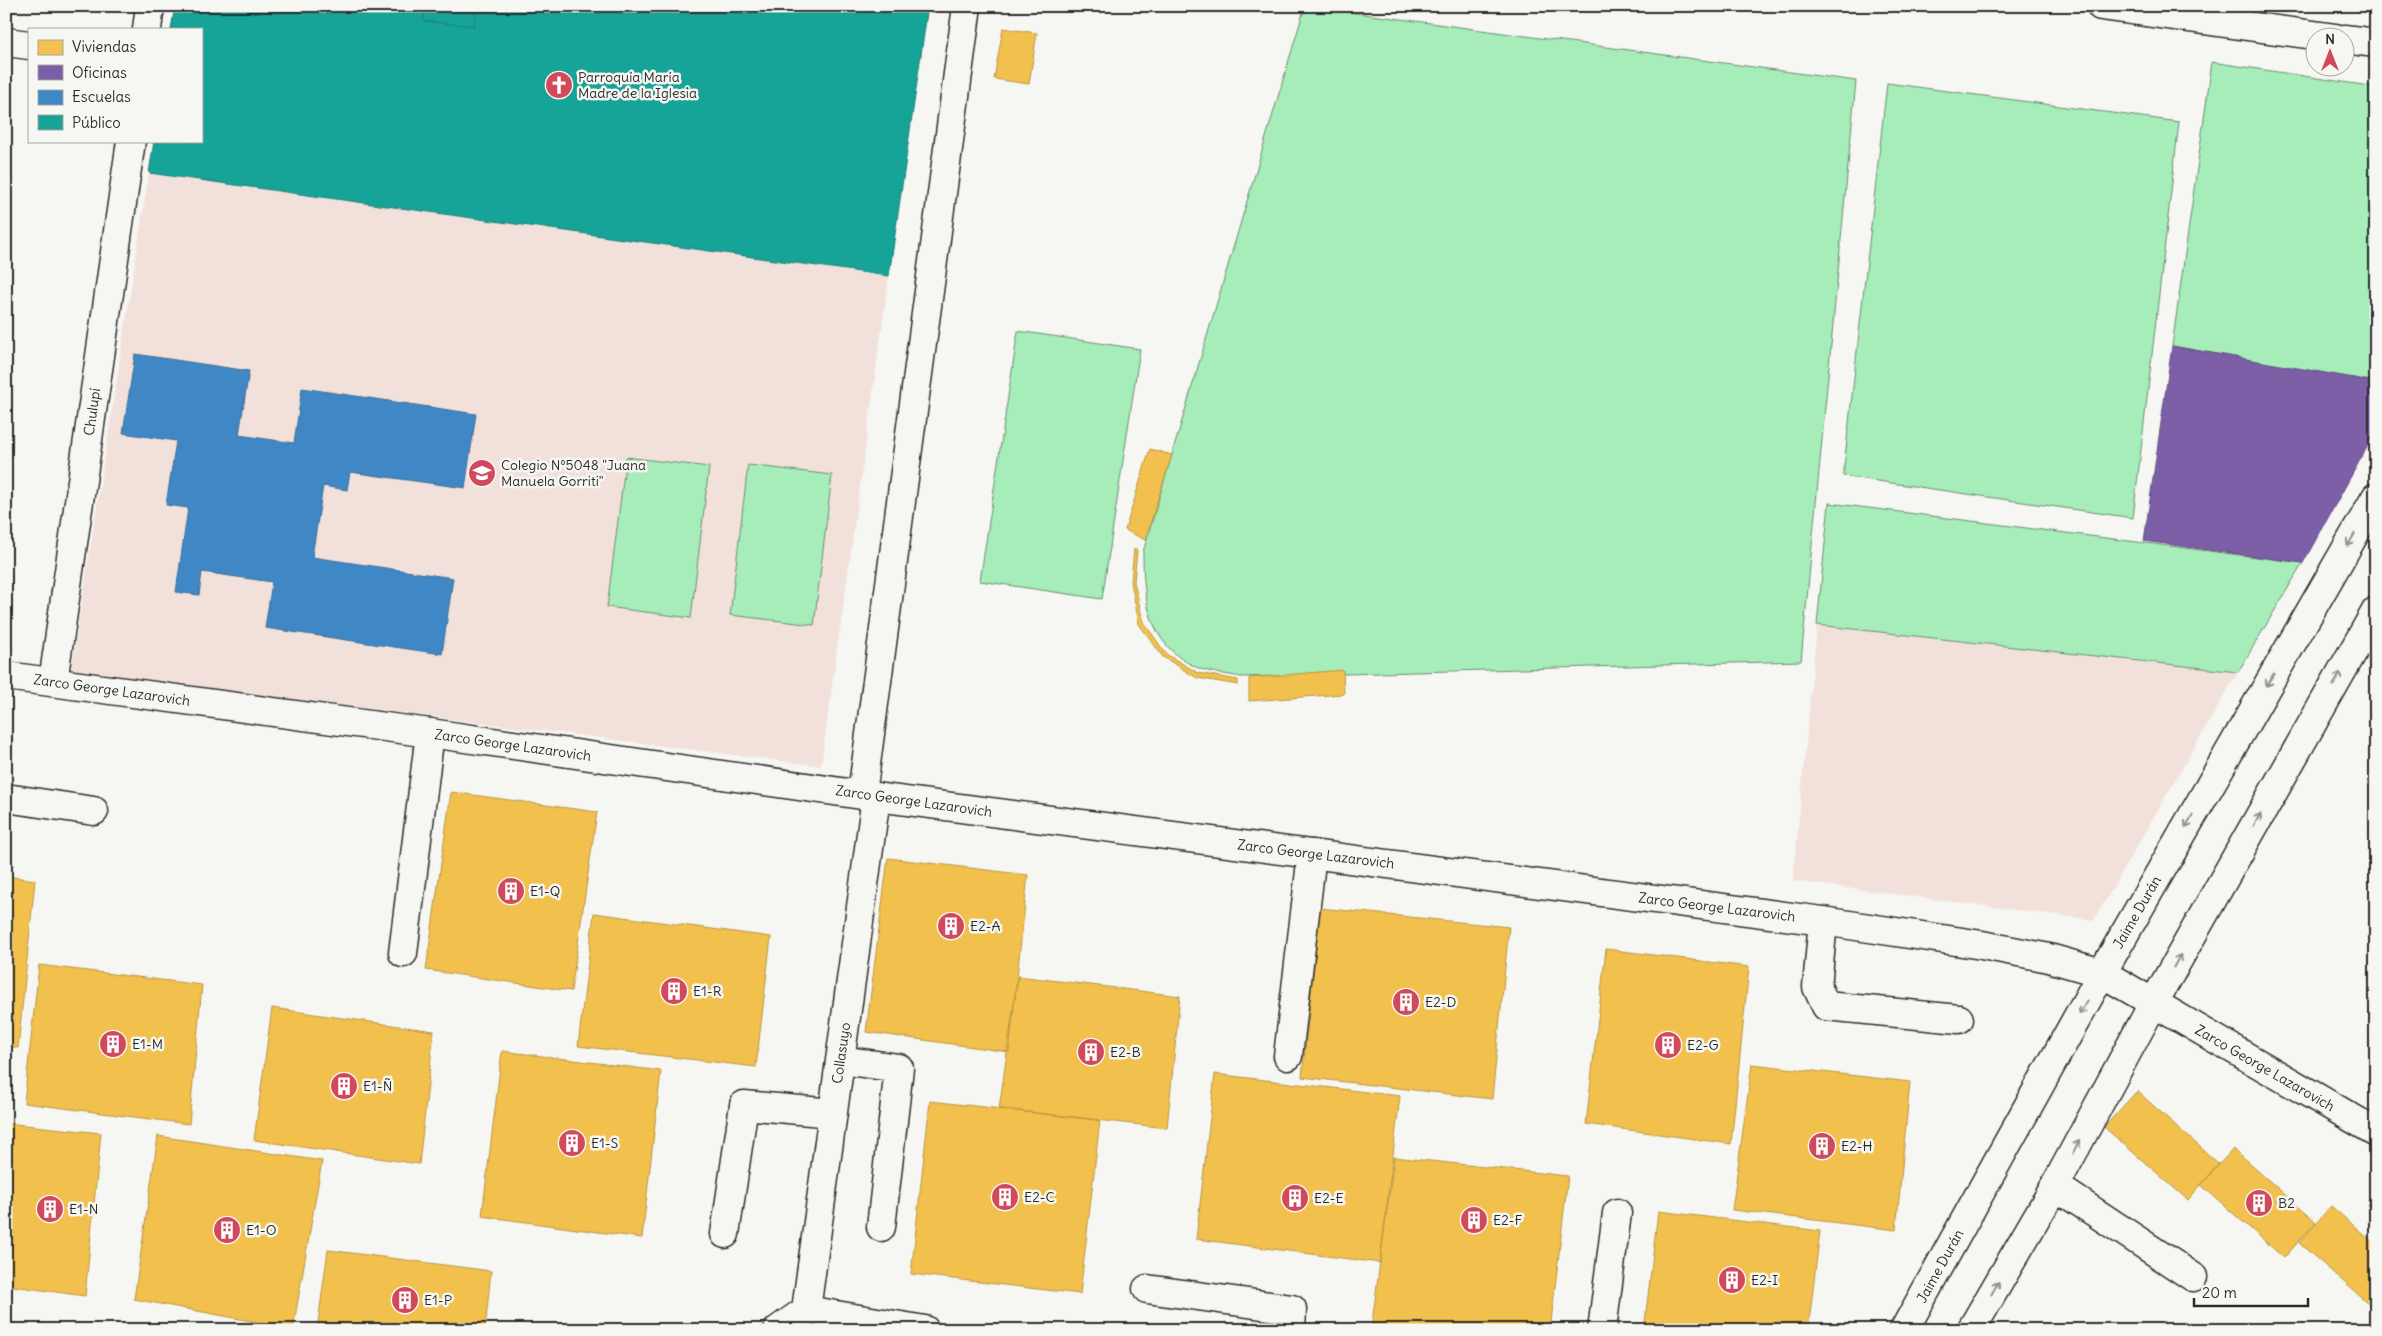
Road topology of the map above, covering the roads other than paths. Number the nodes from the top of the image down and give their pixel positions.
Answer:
1 (150, 6) edge
2 (967, 6) edge
3 (2101, 6) edge
4 (2129, 8) edge
5 (147, 28) edge
6 (2304, 33) edge
7 (2354, 40) edge
8 (6, 42) edge
9 (2376, 43) edge
10 (28, 45) edge
11 (131, 142) edge
12 (2376, 497) edge
13 (2376, 611) edge
14 (6, 676) edge
15 (53, 682) junction
16 (430, 733) junction
17 (869, 796) junction
18 (6, 798) edge
19 (94, 811) dead end
20 (1312, 854) junction
21 (1823, 921) junction
22 (403, 953) dead end
23 (2102, 974) junction
24 (2153, 1004) junction
25 (1959, 1019) dead end
26 (1288, 1056) dead end
27 (840, 1060) junction
28 (833, 1113) junction
29 (2376, 1132) edge
30 (2054, 1186) junction
31 (1617, 1214) dead end
32 (881, 1227) dead end
33 (725, 1234) dead end
34 (2193, 1277) dead end
35 (1147, 1289) dead end
36 (806, 1310) junction
37 (778, 1330) edge
38 (925, 1330) edge
39 (1290, 1330) edge
40 (1602, 1330) edge
41 (1904, 1330) edge
42 (1971, 1330) edge

1 - 5 street
2 - 17 street, Collasuyo
3 - 4 street
4 - 6 street
7 - 9 street
8 - 10 street
11 - 15 street, Chulupí
12 -> 23 street, Jaime Durán
24 -> 13 street
14 - 15 street, Zarco George Lazarovich
15 - 16 street, Zarco George Lazarovich
16 - 17 street, Zarco George Lazarovich
16 - 22 street
17 - 20 street, Zarco George Lazarovich
17 - 27 street, Collasuyo
18 - 19 street
20 - 21 street, Zarco George Lazarovich
20 - 26 street
21 - 23 street, Zarco George Lazarovich
21 - 25 street
23 - 24 street, Zarco George Lazarovich
23 -> 41 street, Jaime Durán
24 - 29 street, Zarco George Lazarovich
30 -> 24 street
27 - 28 street, Collasuyo
27 - 32 street
28 - 33 street
28 - 36 street, Collasuyo
30 - 34 street
42 -> 30 street
31 - 40 street
35 - 39 street
36 - 37 street
36 - 38 street

